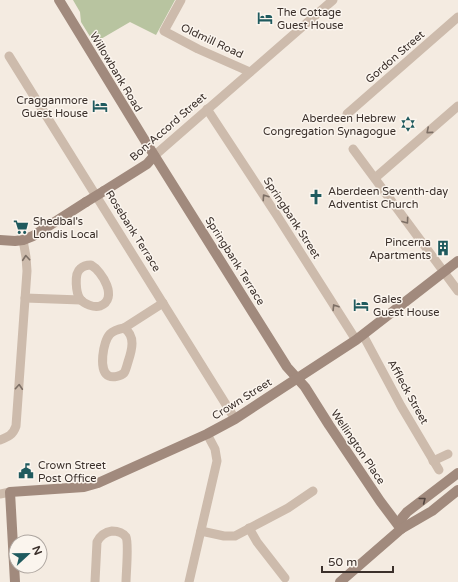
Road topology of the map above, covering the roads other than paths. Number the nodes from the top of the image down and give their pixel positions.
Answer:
1 (59, 0) edge
2 (181, 0) edge
3 (333, 0) edge
4 (458, 17) edge
5 (9, 56) dead end
6 (250, 72) junction
7 (458, 106) edge
8 (207, 109) junction
9 (347, 114) dead end
10 (353, 149) dead end
11 (154, 156) junction
12 (375, 178) junction
13 (0, 240) edge
14 (23, 240) junction
15 (458, 261) edge
16 (444, 272) junction
17 (458, 291) edge
18 (25, 298) junction
19 (81, 300) junction
20 (163, 303) junction
21 (124, 328) junction
22 (359, 338) junction
23 (297, 379) junction
24 (235, 419) junction
25 (208, 434) junction
26 (0, 440) edge
27 (448, 454) dead end
28 (433, 461) junction
29 (439, 470) dead end
30 (458, 473) edge
31 (458, 490) edge
32 (312, 491) dead end
33 (10, 492) junction
34 (0, 494) edge
35 (249, 528) junction
36 (401, 529) junction
37 (202, 531) junction
38 (286, 578) dead end
39 (15, 582) edge
40 (95, 582) edge
41 (126, 582) edge
42 (189, 582) edge
43 (340, 582) edge

1 - 11 street, Willowbank Road
2 - 6 street, Oldmill Road
3 - 6 street, Bon-Accord Street
4 - 9 street, Gordon Street
5 - 20 street, Rosebank Terrace
6 - 8 street, Bon-Accord Street
7 -> 12 street
8 - 11 street, Bon-Accord Street
22 -> 8 street, Springbank Street
10 - 12 street
11 - 14 street, Bon-Accord Street, bridge
11 - 23 street, Springbank Terrace
12 -> 16 street
13 - 14 street, Bon-Accord Street
18 -> 14 street
15 - 16 street, Crown Street
16 - 17 street
16 - 22 street, Crown Street
18 - 19 street
26 -> 18 street
19 - 19 street
20 - 21 street
20 - 24 street, Rosebank Terrace
21 - 21 street
22 - 23 street, Crown Street
22 - 28 street, Affleck Street
23 - 24 street, Crown Street
23 - 36 street, Wellington Place
24 - 25 street, Crown Street
25 - 33 street, Crown Street
25 - 37 street
27 - 28 street
28 - 29 street, Affleck Street
36 -> 30 street
31 - 36 street
32 - 35 street
33 - 34 street
33 - 39 street
35 - 37 street
35 - 38 street
36 - 43 street
37 - 42 street
40 - 41 street

